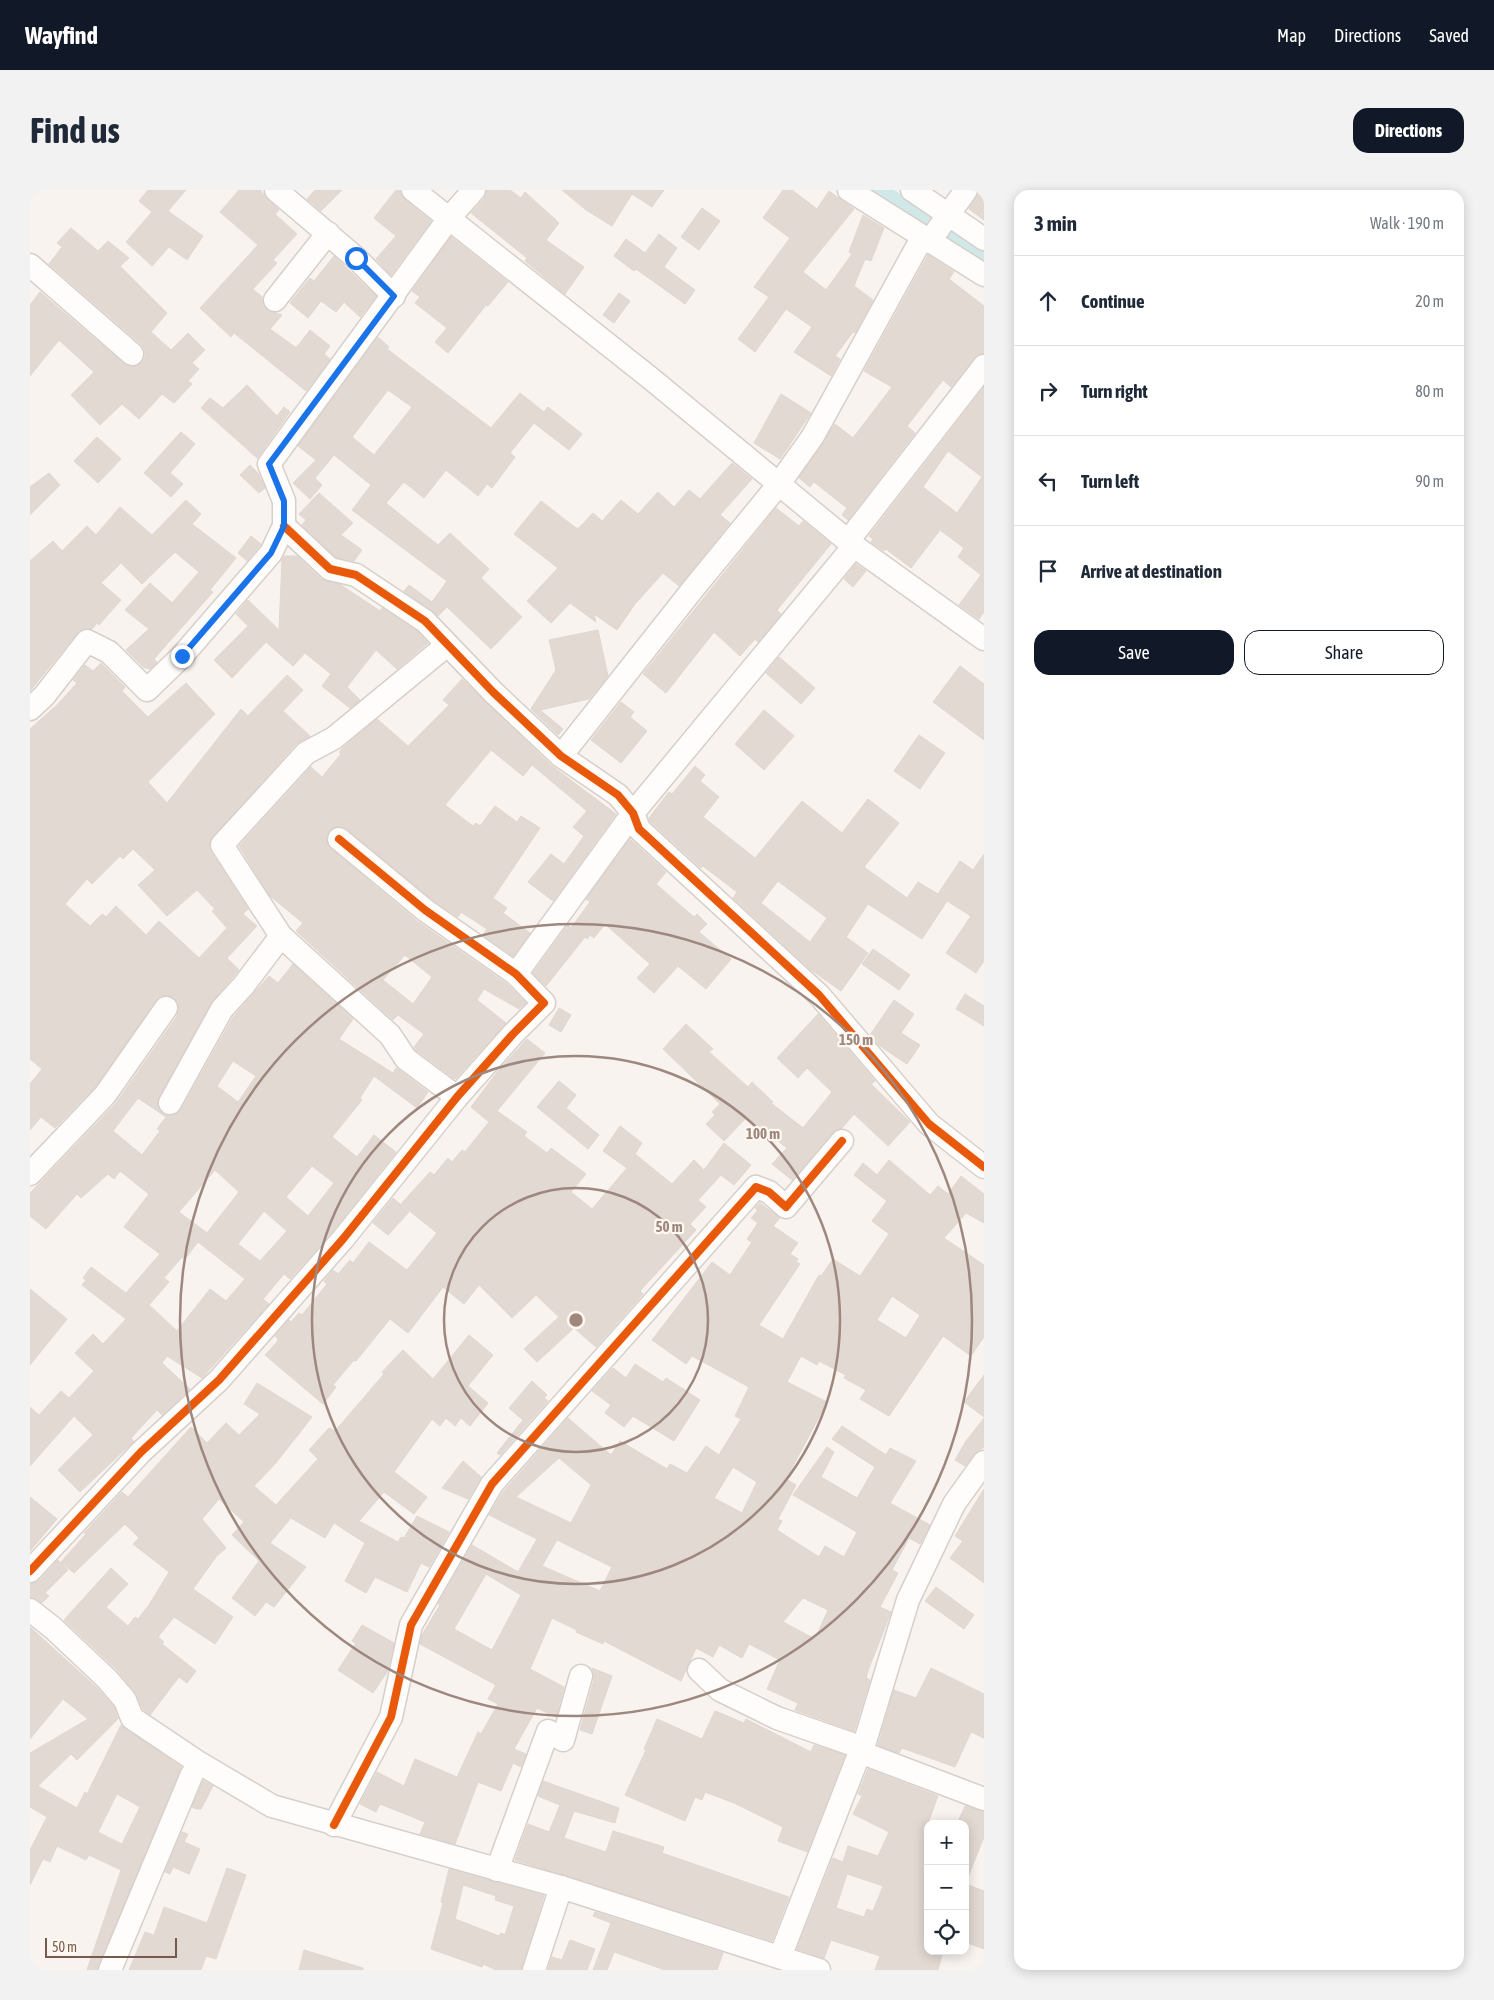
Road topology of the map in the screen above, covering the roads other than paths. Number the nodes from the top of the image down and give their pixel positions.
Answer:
1 (276, 190) edge
2 (413, 190) edge
3 (474, 190) edge
4 (849, 190) edge
5 (912, 190) edge
6 (966, 190) edge
7 (949, 215) junction
8 (450, 217) junction
9 (328, 233) junction
10 (984, 239) edge
11 (926, 240) junction
12 (30, 265) edge
13 (984, 276) edge
14 (394, 296) junction
15 (275, 300) dead end
16 (132, 354) dead end
17 (984, 366) edge
18 (779, 484) junction
19 (284, 526) junction
20 (851, 544) junction
21 (984, 640) edge
22 (447, 645) junction
23 (30, 709) edge
24 (561, 756) junction
25 (633, 813) junction
26 (339, 839) dead end
27 (281, 936) junction
28 (516, 974) junction
29 (166, 1008) dead end
30 (457, 1098) junction
31 (170, 1103) dead end
32 (842, 1140) dead end
33 (984, 1167) edge
34 (30, 1174) edge
35 (984, 1462) edge
36 (30, 1571) edge
37 (30, 1610) edge
38 (699, 1670) dead end
39 (581, 1676) dead end
40 (861, 1750) junction
41 (192, 1774) dead end
42 (984, 1799) edge
43 (334, 1825) junction
44 (497, 1870) junction
45 (561, 1887) junction
46 (780, 1957) junction
47 (110, 1970) edge
48 (534, 1970) edge
49 (819, 1970) edge

1 - 9 street
2 - 8 street
3 - 8 street
4 - 11 street
5 - 7 street
6 - 7 street
7 - 10 street
7 - 11 street
8 - 14 street
8 - 18 street
9 - 14 street
9 - 15 street
11 - 13 street
11 - 18 street
12 - 16 street
14 - 19 street
17 - 20 street
18 - 20 street
18 - 24 street
19 - 22 street
19 - 23 street
20 - 21 street
20 - 25 street
22 - 24 street
22 - 27 street
24 - 25 street
25 - 28 street
25 - 33 street
26 - 28 street
27 - 30 street
27 - 31 street
28 - 30 street
29 - 34 street
30 - 36 street
32 - 43 street
35 - 40 street
37 - 43 street
38 - 40 street
39 - 44 street
40 - 42 street
40 - 46 street
41 - 47 street
43 - 44 street
44 - 45 street
45 - 46 street
45 - 48 street
46 - 49 street

